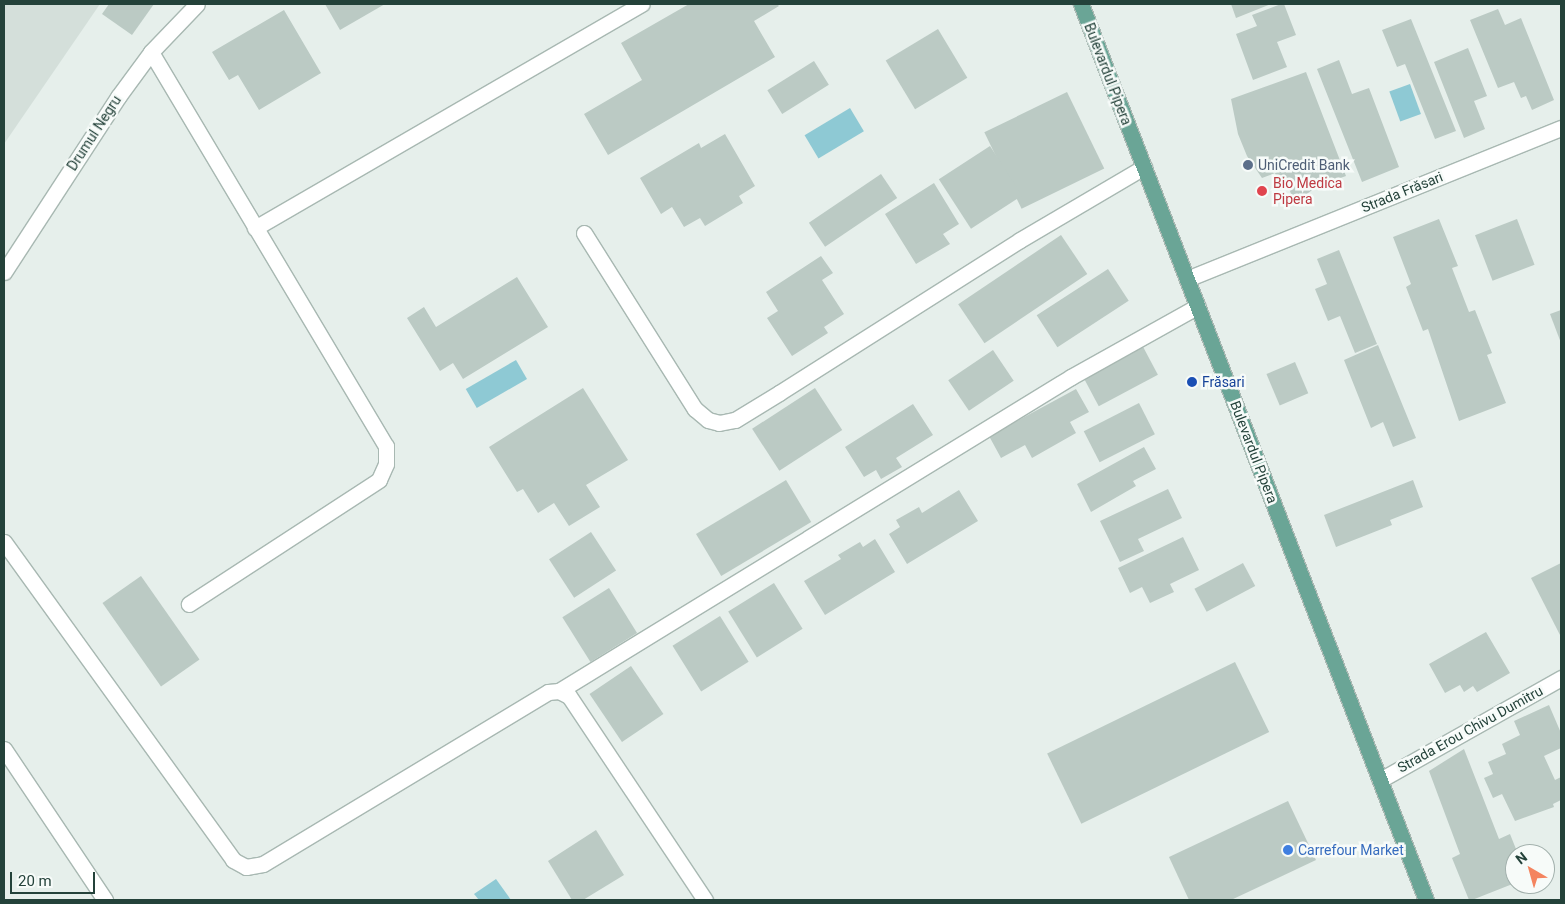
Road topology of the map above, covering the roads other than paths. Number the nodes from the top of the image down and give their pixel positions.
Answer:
1 (197, 4) edge
2 (642, 4) edge
3 (1081, 4) edge
4 (151, 52) junction
5 (1561, 128) edge
6 (1144, 167) junction
7 (255, 228) junction
8 (584, 234) dead end
9 (4, 272) edge
10 (1187, 279) junction
11 (1198, 306) junction
12 (4, 542) edge
13 (189, 604) dead end
14 (1561, 678) edge
15 (559, 691) junction
16 (4, 749) edge
17 (1380, 780) junction
18 (105, 900) edge
19 (705, 900) edge
20 (1426, 900) edge

1 - 4 street, Drumul Negru
2 - 7 street
3 - 6 main road, Bulevardul Pipera
4 - 7 street
4 - 9 street, Drumul Negru
5 - 10 street, Strada Frăsari
6 - 8 street
6 - 10 main road, Bulevardul Pipera
7 - 13 street
10 - 11 main road, Bulevardul Pipera
11 - 15 street
11 - 17 main road, Bulevardul Pipera
12 - 15 street
14 - 17 street, Strada Erou Chivu Dumitru
15 - 19 street
16 - 18 street
17 - 20 main road, Bulevardul Pipera

